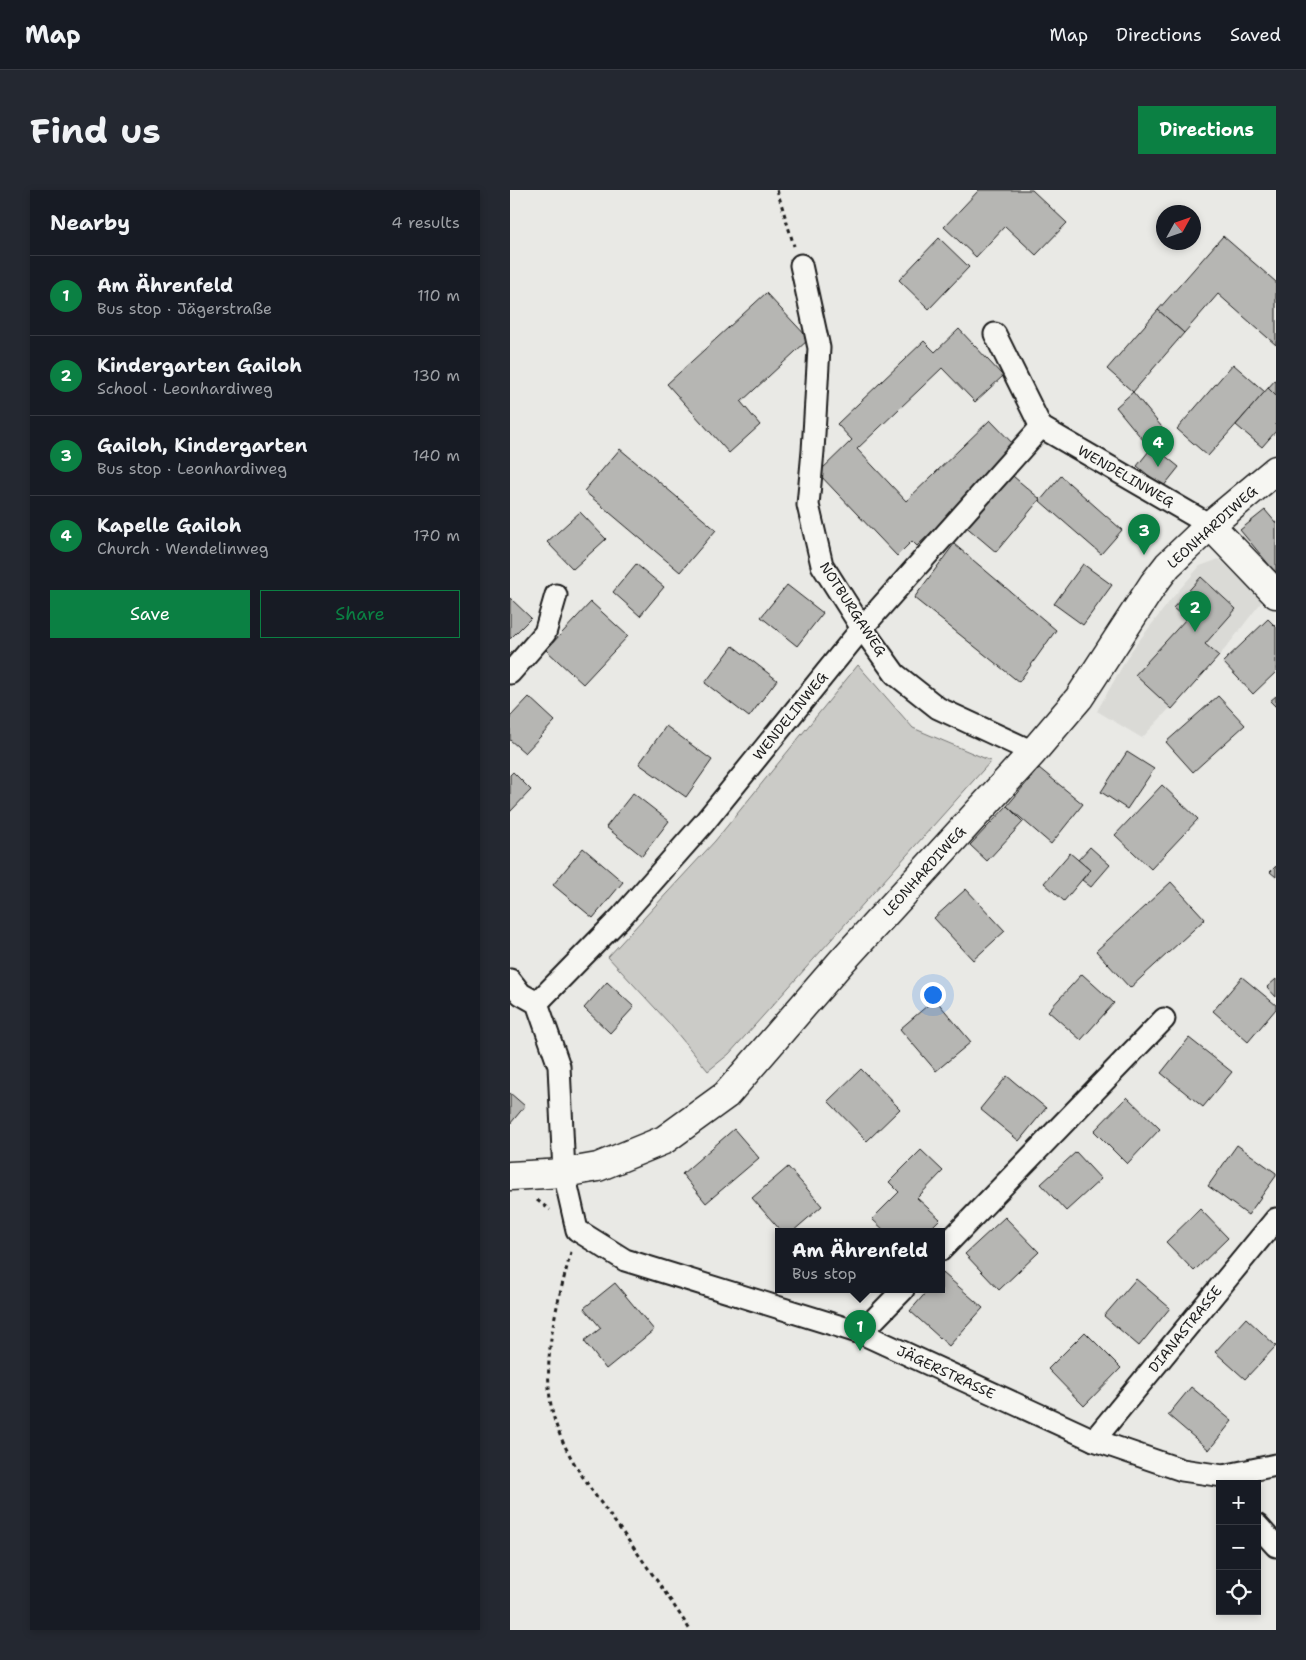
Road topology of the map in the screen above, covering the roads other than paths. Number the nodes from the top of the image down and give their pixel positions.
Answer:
1 (800, 266) road end
2 (995, 334) dead end
3 (1041, 427) junction
4 (1276, 470) edge
5 (1210, 525) junction
6 (556, 594) dead end
7 (1276, 594) edge
8 (862, 628) junction
9 (510, 673) edge
10 (1034, 752) junction
11 (510, 980) edge
12 (537, 1003) junction
13 (1164, 1019) dead end
14 (564, 1173) junction
15 (510, 1176) edge
16 (1276, 1218) edge
17 (945, 1246) edge
18 (900, 1293) edge
19 (861, 1333) junction
20 (1094, 1440) junction
21 (1276, 1465) edge
22 (1225, 1480) edge
23 (1261, 1529) edge
24 (1276, 1546) edge

1 - 8 street, NOTBURGAWEG
2 - 3 street
3 - 5 street, WENDELINWEG
3 - 8 street, WENDELINWEG
4 - 5 street, LEONHARDIWEG
5 - 7 street
5 - 10 street, LEONHARDIWEG
6 - 9 street
8 - 10 street, NOTBURGAWEG
8 - 12 street, WENDELINWEG
10 - 14 street, LEONHARDIWEG
11 - 12 street
12 - 14 street
13 - 17 street
14 - 15 street, LEONHARDIWEG
14 - 19 street, JÄGERSTRASSE
16 - 20 street, DIANASTRASSE
18 - 19 street
19 - 20 street, JÄGERSTRASSE
20 - 22 street, JÄGERSTRASSE
21 - 22 street
23 - 24 street

